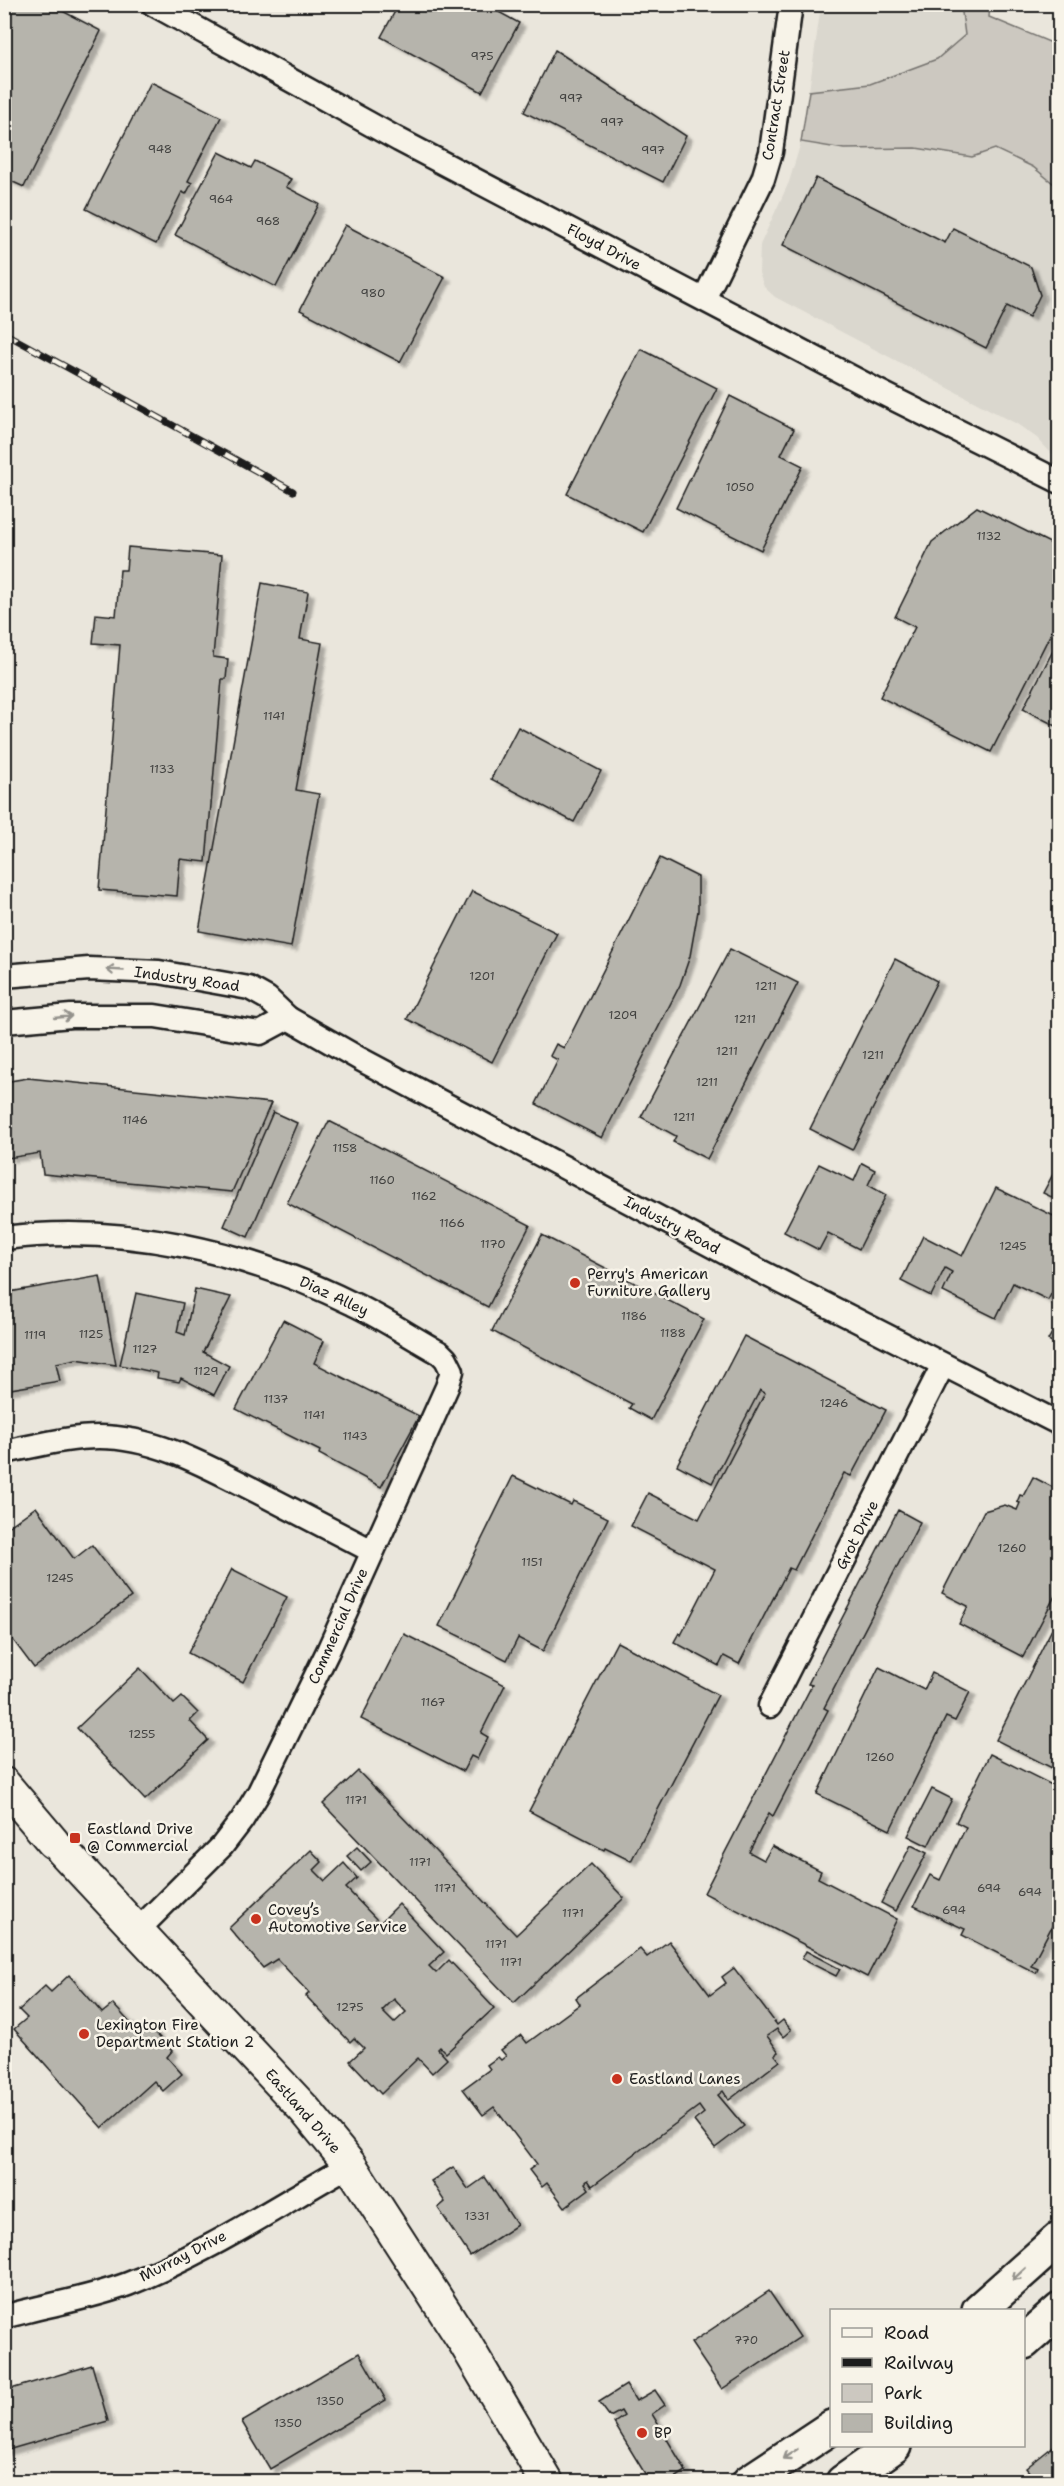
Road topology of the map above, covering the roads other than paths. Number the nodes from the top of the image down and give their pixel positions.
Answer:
1 (153, 4) edge
2 (791, 4) edge
3 (704, 299) junction
4 (1059, 482) edge
5 (4, 976) edge
6 (288, 1018) junction
7 (4, 1022) edge
8 (4, 1238) edge
9 (943, 1365) junction
10 (1059, 1424) edge
11 (4, 1452) edge
12 (372, 1551) junction
13 (770, 1706) dead end
14 (4, 1784) edge
15 (138, 1930) junction
16 (350, 2165) junction
17 (1059, 2238) edge
18 (980, 2309) edge
19 (1059, 2310) edge
20 (4, 2317) edge
21 (1025, 2340) edge
22 (830, 2428) edge
23 (891, 2447) edge
24 (547, 2481) edge
25 (749, 2481) edge
26 (843, 2481) edge

1 - 3 street, Floyd Drive
2 - 3 street, Contract Street
3 - 4 street, Floyd Drive
6 -> 5 street, Industry Road
7 -> 6 street
6 - 9 street, Industry Road
8 - 12 street, Diaz Alley
9 - 10 street, Industry Road
9 - 13 street, Grot Drive
11 - 12 street, Commercial Drive
12 - 15 street, Commercial Drive
14 - 15 street, Eastland Drive
15 - 16 street, Eastland Drive
16 - 20 street, Murray Drive
16 - 24 street, Eastland Drive
17 -> 18 highway
19 - 21 highway
22 -> 25 highway
23 - 26 highway

